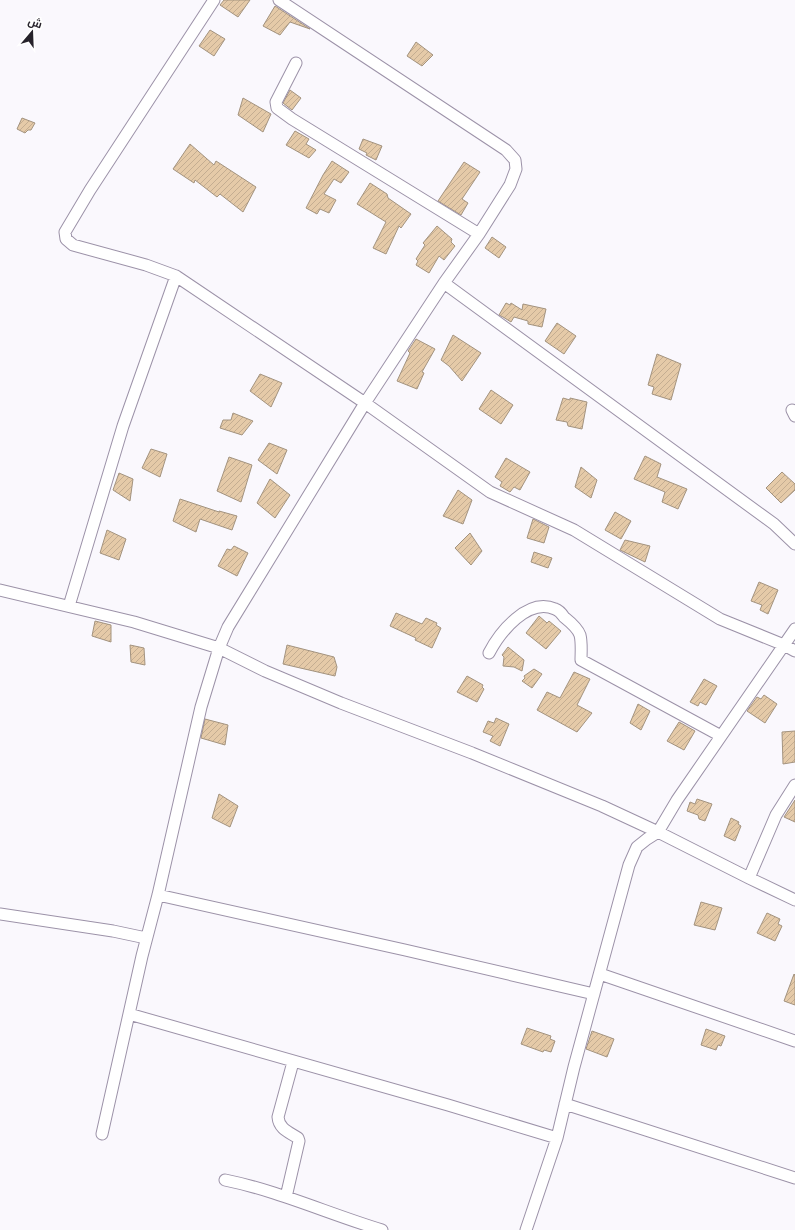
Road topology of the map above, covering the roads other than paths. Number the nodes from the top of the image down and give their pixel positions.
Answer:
1 (214, 0) edge
2 (279, 0) edge
3 (296, 62) dead end
4 (479, 234) junction
5 (176, 276) junction
6 (444, 283) junction
7 (365, 403) junction
8 (795, 544) edge
9 (0, 590) edge
10 (69, 606) junction
11 (795, 629) edge
12 (784, 645) junction
13 (219, 648) junction
14 (795, 651) edge
15 (489, 653) dead end
16 (721, 736) junction
17 (795, 785) edge
18 (658, 832) junction
19 (749, 878) junction
20 (158, 895) junction
21 (795, 900) edge
22 (0, 914) edge
23 (146, 938) junction
24 (600, 974) junction
25 (594, 994) junction
26 (129, 1014) junction
27 (795, 1041) edge
28 (293, 1062) junction
29 (565, 1104) junction
30 (102, 1134) dead end
31 (557, 1138) junction
32 (795, 1178) edge
33 (225, 1180) dead end
34 (286, 1197) junction
35 (349, 1225) edge
36 (382, 1230) edge
37 (526, 1230) edge

1 - 5 street
2 - 4 street
3 - 4 street
4 - 6 street
5 - 7 street
5 - 10 street
6 - 7 street
6 - 8 street
7 - 12 street
7 - 13 street
9 - 10 street
10 - 13 street
11 - 12 street
12 - 14 street
12 - 16 street
13 - 18 street
13 - 20 street
15 - 16 street
16 - 18 street
17 - 19 street
18 - 19 street
18 - 24 street
19 - 21 street
20 - 23 street
20 - 25 street
22 - 23 street
23 - 26 street
24 - 25 street
24 - 27 street
25 - 29 street
26 - 28 street
26 - 30 street
28 - 31 street
28 - 34 street
29 - 31 street
29 - 32 street
31 - 37 street
33 - 34 street
34 - 35 street
35 - 36 street

